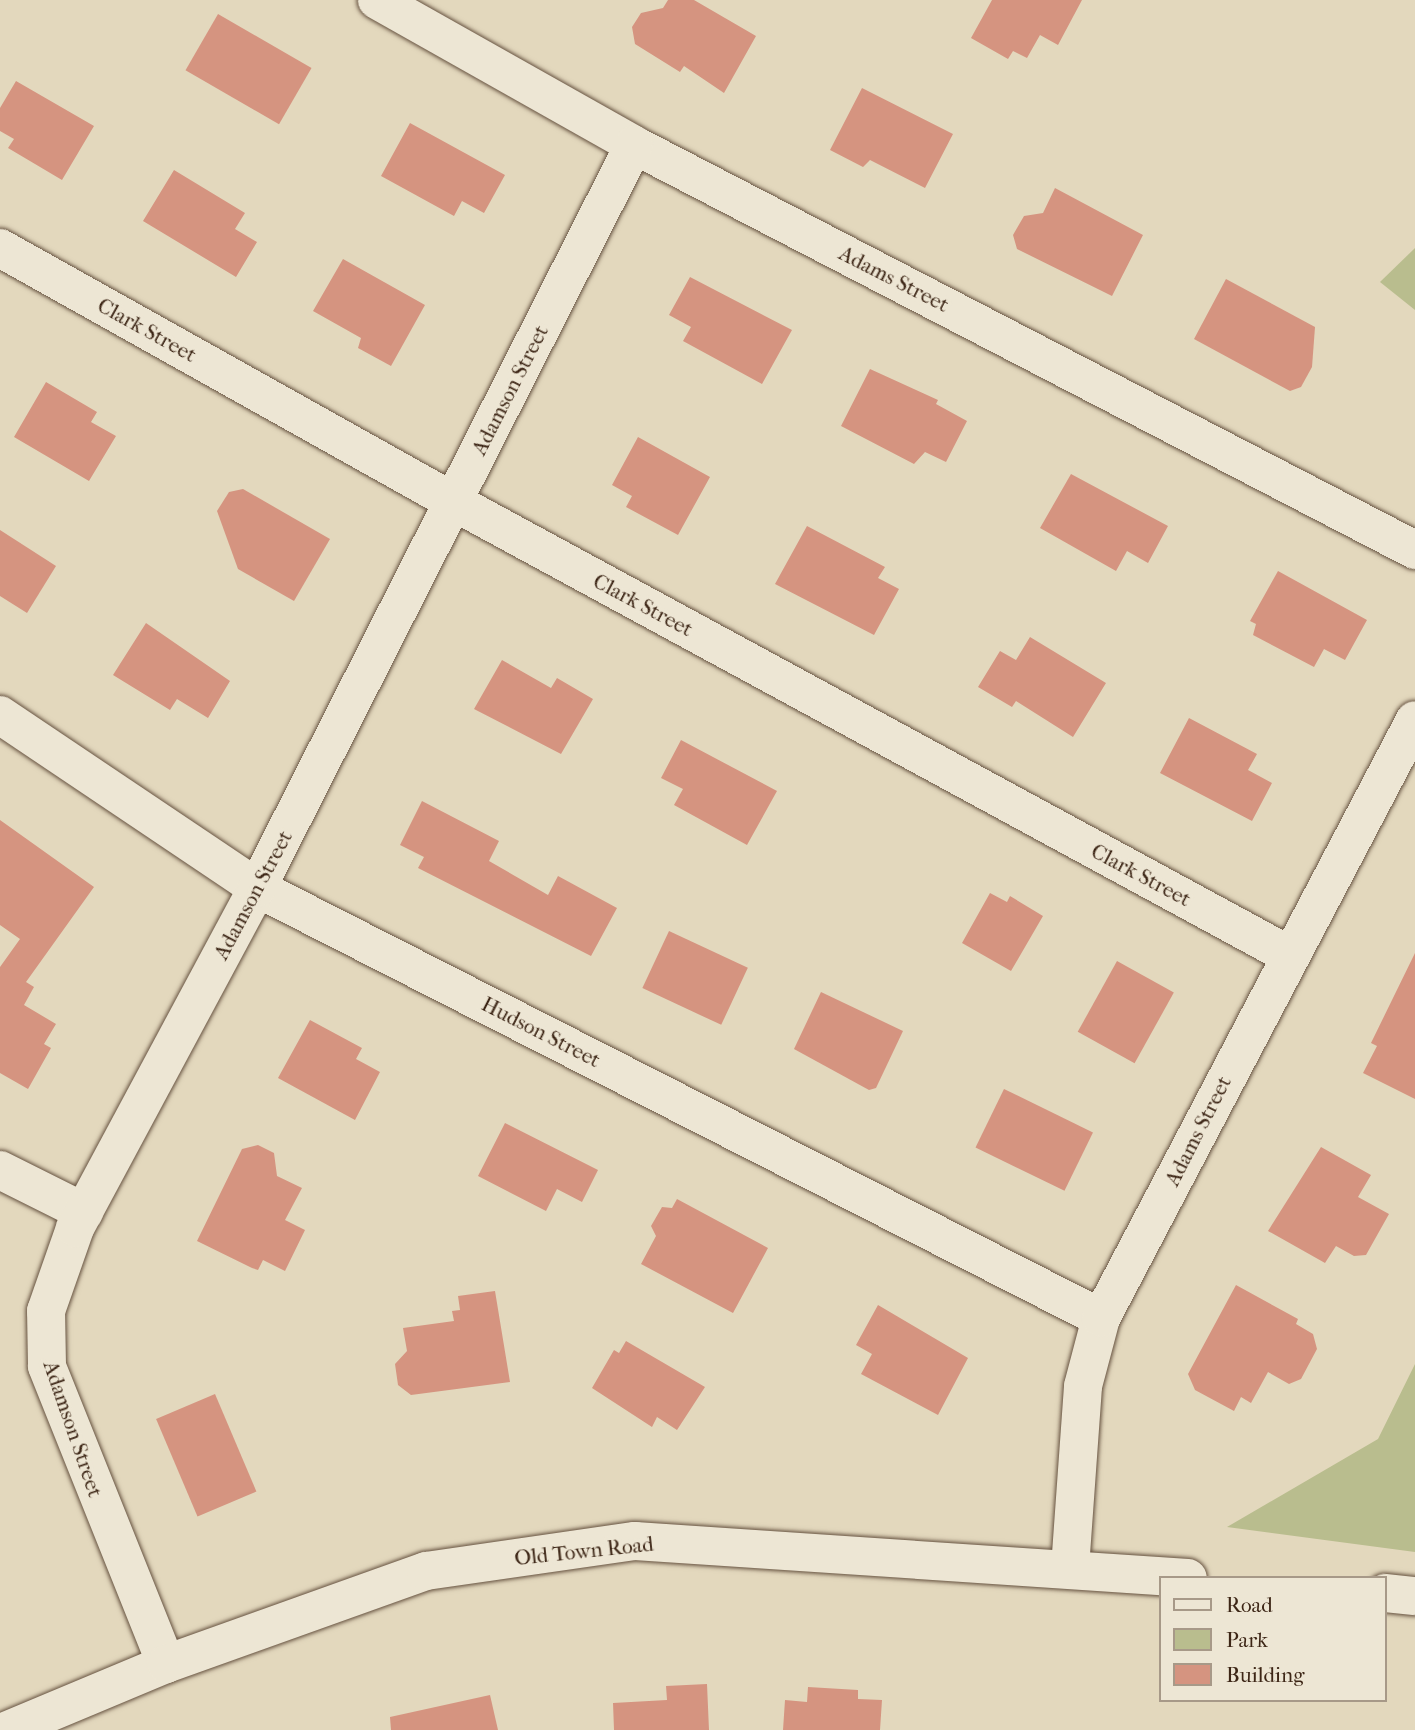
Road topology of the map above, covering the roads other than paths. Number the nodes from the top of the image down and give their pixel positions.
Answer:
1 (377, 0) edge
2 (634, 145) junction
3 (0, 248) edge
4 (454, 502) junction
5 (1415, 550) edge
6 (0, 715) edge
7 (1415, 720) edge
8 (257, 888) junction
9 (1289, 955) junction
10 (0, 1170) edge
11 (83, 1212) junction
12 (1101, 1318) junction
13 (1070, 1568) junction
14 (1164, 1576) edge
15 (1387, 1593) edge
16 (1415, 1596) edge
17 (166, 1664) junction
18 (8, 1730) edge

1 - 2 street, Adams Street
2 - 4 street, Adamson Street
2 - 5 street, Adams Street
3 - 4 street, Clark Street
4 - 8 street, Adamson Street
4 - 9 street, Clark Street
6 - 8 street, Hudson Street
7 - 9 street, Adams Street
8 - 11 street, Adamson Street
8 - 12 street, Hudson Street
9 - 12 street, Adams Street
10 - 11 street
11 - 17 street, Adamson Street
12 - 13 street, Adams Street
13 - 14 street, Old Town Road
13 - 17 street, Old Town Road
15 - 16 street
17 - 18 street, Old Town Road

